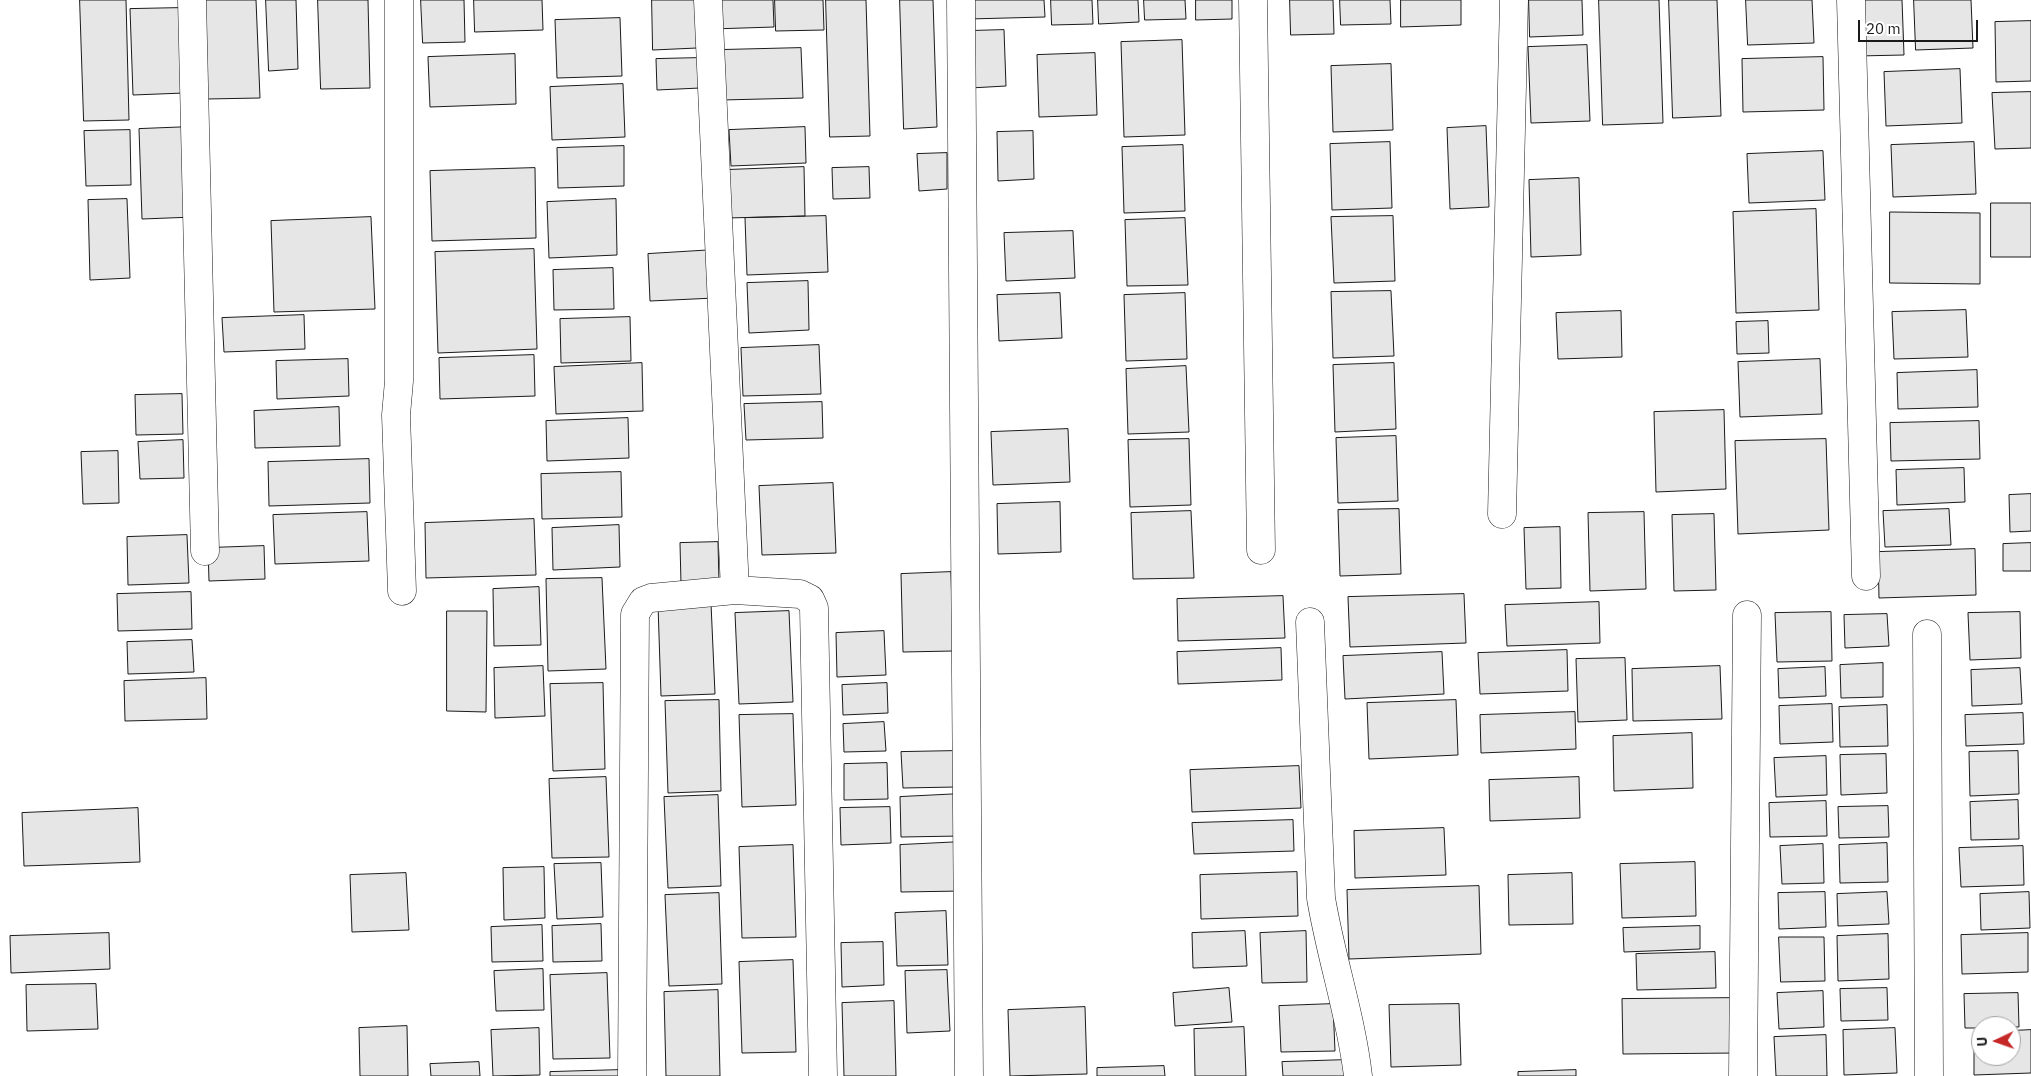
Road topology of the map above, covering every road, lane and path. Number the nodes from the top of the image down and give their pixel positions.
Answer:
1 (192, 0) edge
2 (398, 0) edge
3 (708, 0) edge
4 (961, 0) edge
5 (1253, 0) edge
6 (1514, 0) edge
7 (1851, 0) edge
8 (1502, 514) dead end
9 (1262, 550) dead end
10 (205, 551) dead end
11 (1866, 576) dead end
12 (735, 590) junction
13 (402, 591) dead end
14 (1747, 615) dead end
15 (1310, 622) dead end
16 (1927, 634) dead end
17 (632, 1076) edge
18 (823, 1076) edge
19 (969, 1076) edge
20 (1358, 1076) edge
21 (1743, 1076) edge
22 (1929, 1076) edge

1 - 10 street
2 - 13 street
3 - 12 street
4 - 19 street
5 - 9 street
6 - 8 street
7 - 11 street
12 - 17 street
12 - 18 street
14 - 21 street
15 - 20 street
16 - 22 street

